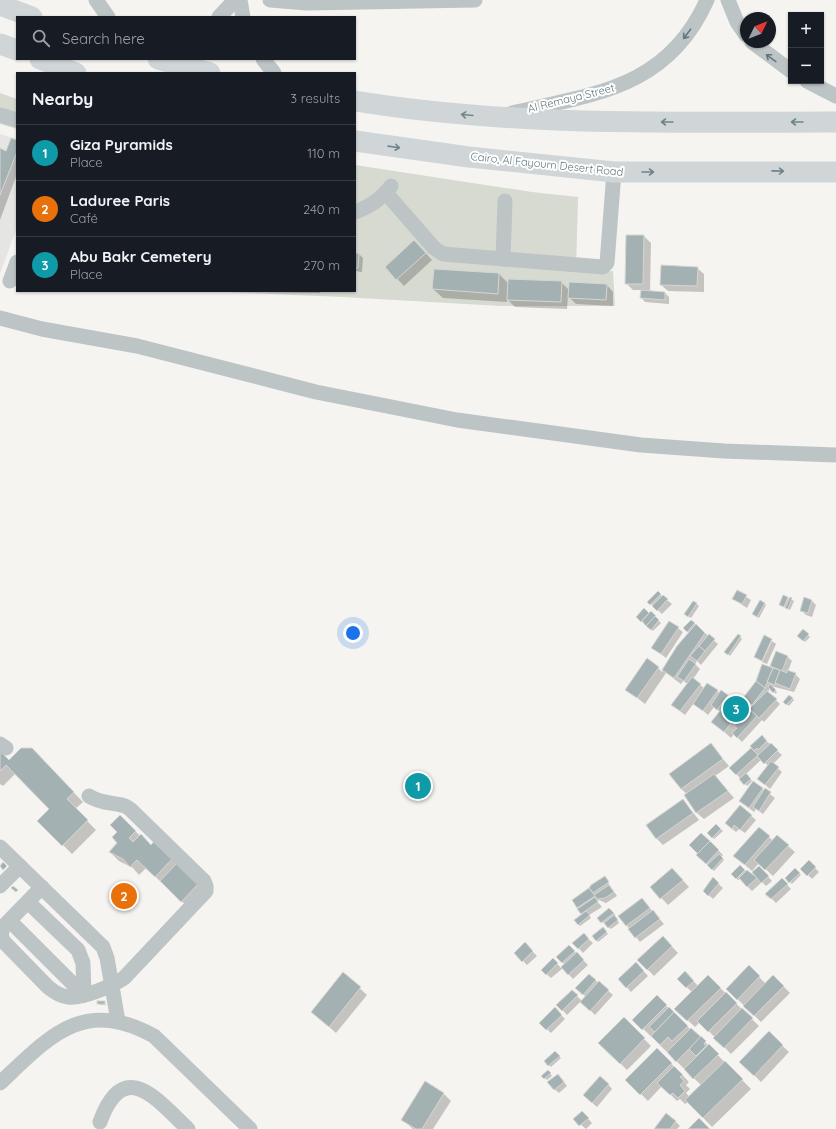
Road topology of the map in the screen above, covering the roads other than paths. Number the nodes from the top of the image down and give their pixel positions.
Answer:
1 (96, 0) edge
2 (235, 0) edge
3 (240, 0) edge
4 (270, 0) edge
5 (476, 0) edge
6 (707, 0) edge
7 (728, 0) edge
8 (413, 1) edge
9 (0, 5) edge
10 (29, 16) edge
11 (107, 16) edge
12 (220, 16) edge
13 (243, 16) edge
14 (740, 26) edge
15 (0, 44) edge
16 (760, 48) edge
17 (16, 50) edge
18 (43, 60) edge
19 (162, 60) edge
20 (264, 60) edge
21 (788, 69) edge
22 (73, 72) edge
23 (206, 72) edge
24 (273, 72) edge
25 (813, 84) edge
26 (836, 96) edge
27 (356, 102) edge
28 (0, 115) edge
29 (494, 117) junction
30 (16, 120) edge
31 (836, 122) edge
32 (356, 141) edge
33 (614, 172) junction
34 (836, 172) edge
35 (505, 201) dead end
36 (356, 212) edge
37 (503, 259) junction
38 (16, 264) edge
39 (9, 281) edge
40 (0, 318) edge
41 (836, 456) edge
42 (89, 796) dead end
43 (0, 847) edge
44 (20, 866) junction
45 (0, 886) edge
46 (42, 887) junction
47 (28, 902) junction
48 (10, 921) junction
49 (111, 985) junction
50 (84, 995) junction
51 (118, 1021) junction
52 (0, 1083) edge
53 (100, 1122) dead end
54 (188, 1129) edge
55 (250, 1129) edge

1 - 11 street
2 - 12 street
3 - 13 street
4 - 8 street
5 - 8 street
6 -> 29 street, Al Remaya Street
7 - 14 street
9 - 10 highway
15 - 17 highway
21 -> 16 street
18 - 22 highway
19 - 23 highway
20 - 24 street
25 - 26 street
29 -> 27 highway
28 - 30 street
31 -> 29 highway
32 -> 33 highway, Cairo, Al Fayoum Desert Road
33 -> 34 highway, Cairo, Al Fayoum Desert Road
33 - 37 street
35 - 37 street
36 - 37 street
38 - 39 street
40 - 41 street
42 - 49 street
43 - 44 street
44 - 45 street
44 - 46 street
46 - 47 street
46 - 49 street
47 - 48 street
47 - 50 street
48 - 50 street
48 - 50 street
49 - 50 street
49 - 51 street
51 - 52 street
51 - 55 street
53 - 54 street

